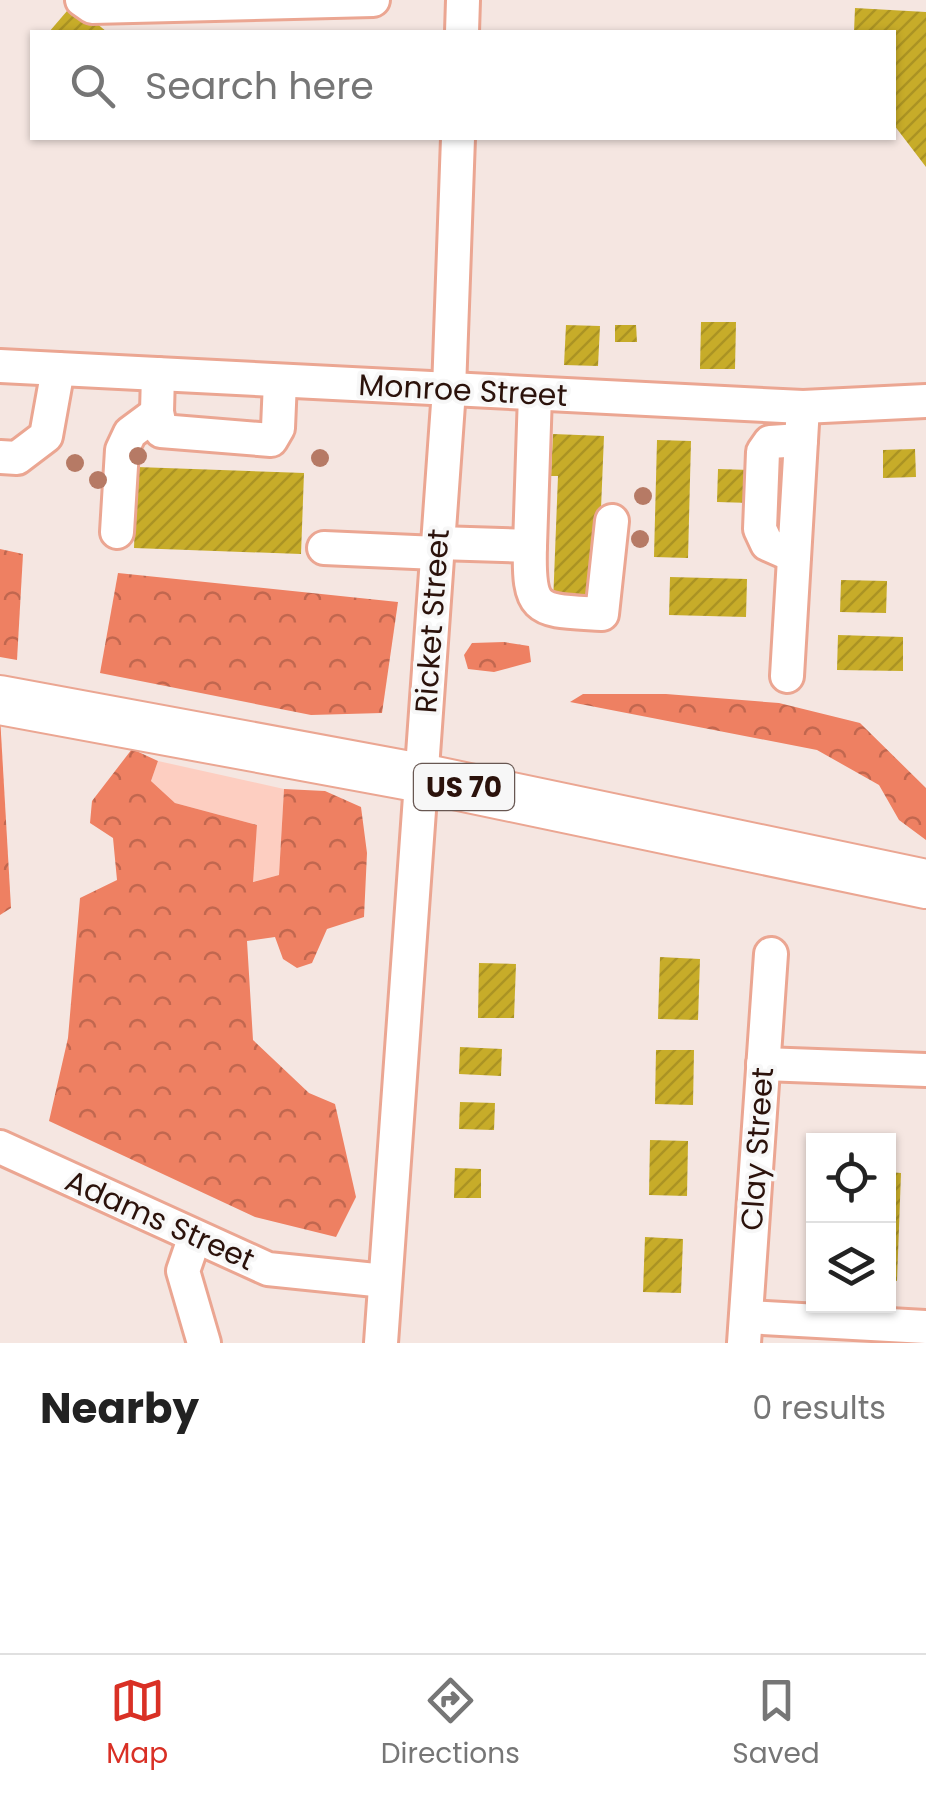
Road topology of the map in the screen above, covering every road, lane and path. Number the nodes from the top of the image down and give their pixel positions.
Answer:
1 (82, 0) edge
2 (373, 0) edge
3 (463, 0) edge
4 (462, 30) edge
5 (458, 140) edge
6 (0, 366) edge
7 (58, 369) junction
8 (158, 374) junction
9 (280, 381) junction
10 (449, 390) junction
11 (535, 394) junction
12 (926, 401) edge
13 (739, 404) junction
14 (803, 407) junction
15 (157, 413) junction
16 (800, 440) junction
17 (762, 452) junction
18 (0, 457) edge
19 (612, 521) dead end
20 (116, 532) dead end
21 (530, 546) junction
22 (324, 548) dead end
23 (438, 548) junction
24 (794, 556) junction
25 (787, 676) dead end
26 (0, 700) edge
27 (421, 778) junction
28 (926, 884) edge
29 (771, 954) dead end
30 (763, 1064) junction
31 (926, 1070) edge
32 (2, 1154) edge
33 (194, 1239) junction
34 (384, 1281) junction
35 (926, 1327) edge
36 (745, 1330) edge
37 (204, 1343) edge
38 (381, 1343) edge

1 - 2 street
3 - 4 street
5 - 10 street, Ricket Street
6 - 7 street, Monroe Street
7 - 8 street, Monroe Street
7 - 18 street
8 - 9 street, Monroe Street
8 - 15 street
9 - 10 street, Monroe Street
9 - 15 street
10 - 11 street, Monroe Street
10 - 23 street, Ricket Street
11 - 13 street, Monroe Street
11 - 21 street
12 - 14 street, Monroe Street
13 - 14 street, Monroe Street
13 - 17 street
14 - 16 street
15 - 20 street
16 - 17 street
16 - 24 street
17 - 24 street
19 - 21 street
21 - 23 street
22 - 23 street
23 - 27 street, Ricket Street
24 - 25 street
26 - 27 highway, US 70
27 - 28 highway, US 70
27 - 34 street, Ricket Street
29 - 30 street, Clay Street
30 - 31 street
30 - 36 street, Clay Street
32 - 33 street, Adams Street
33 - 34 street, Adams Street
33 - 37 street
34 - 38 street, Ricket Street
35 - 36 street

